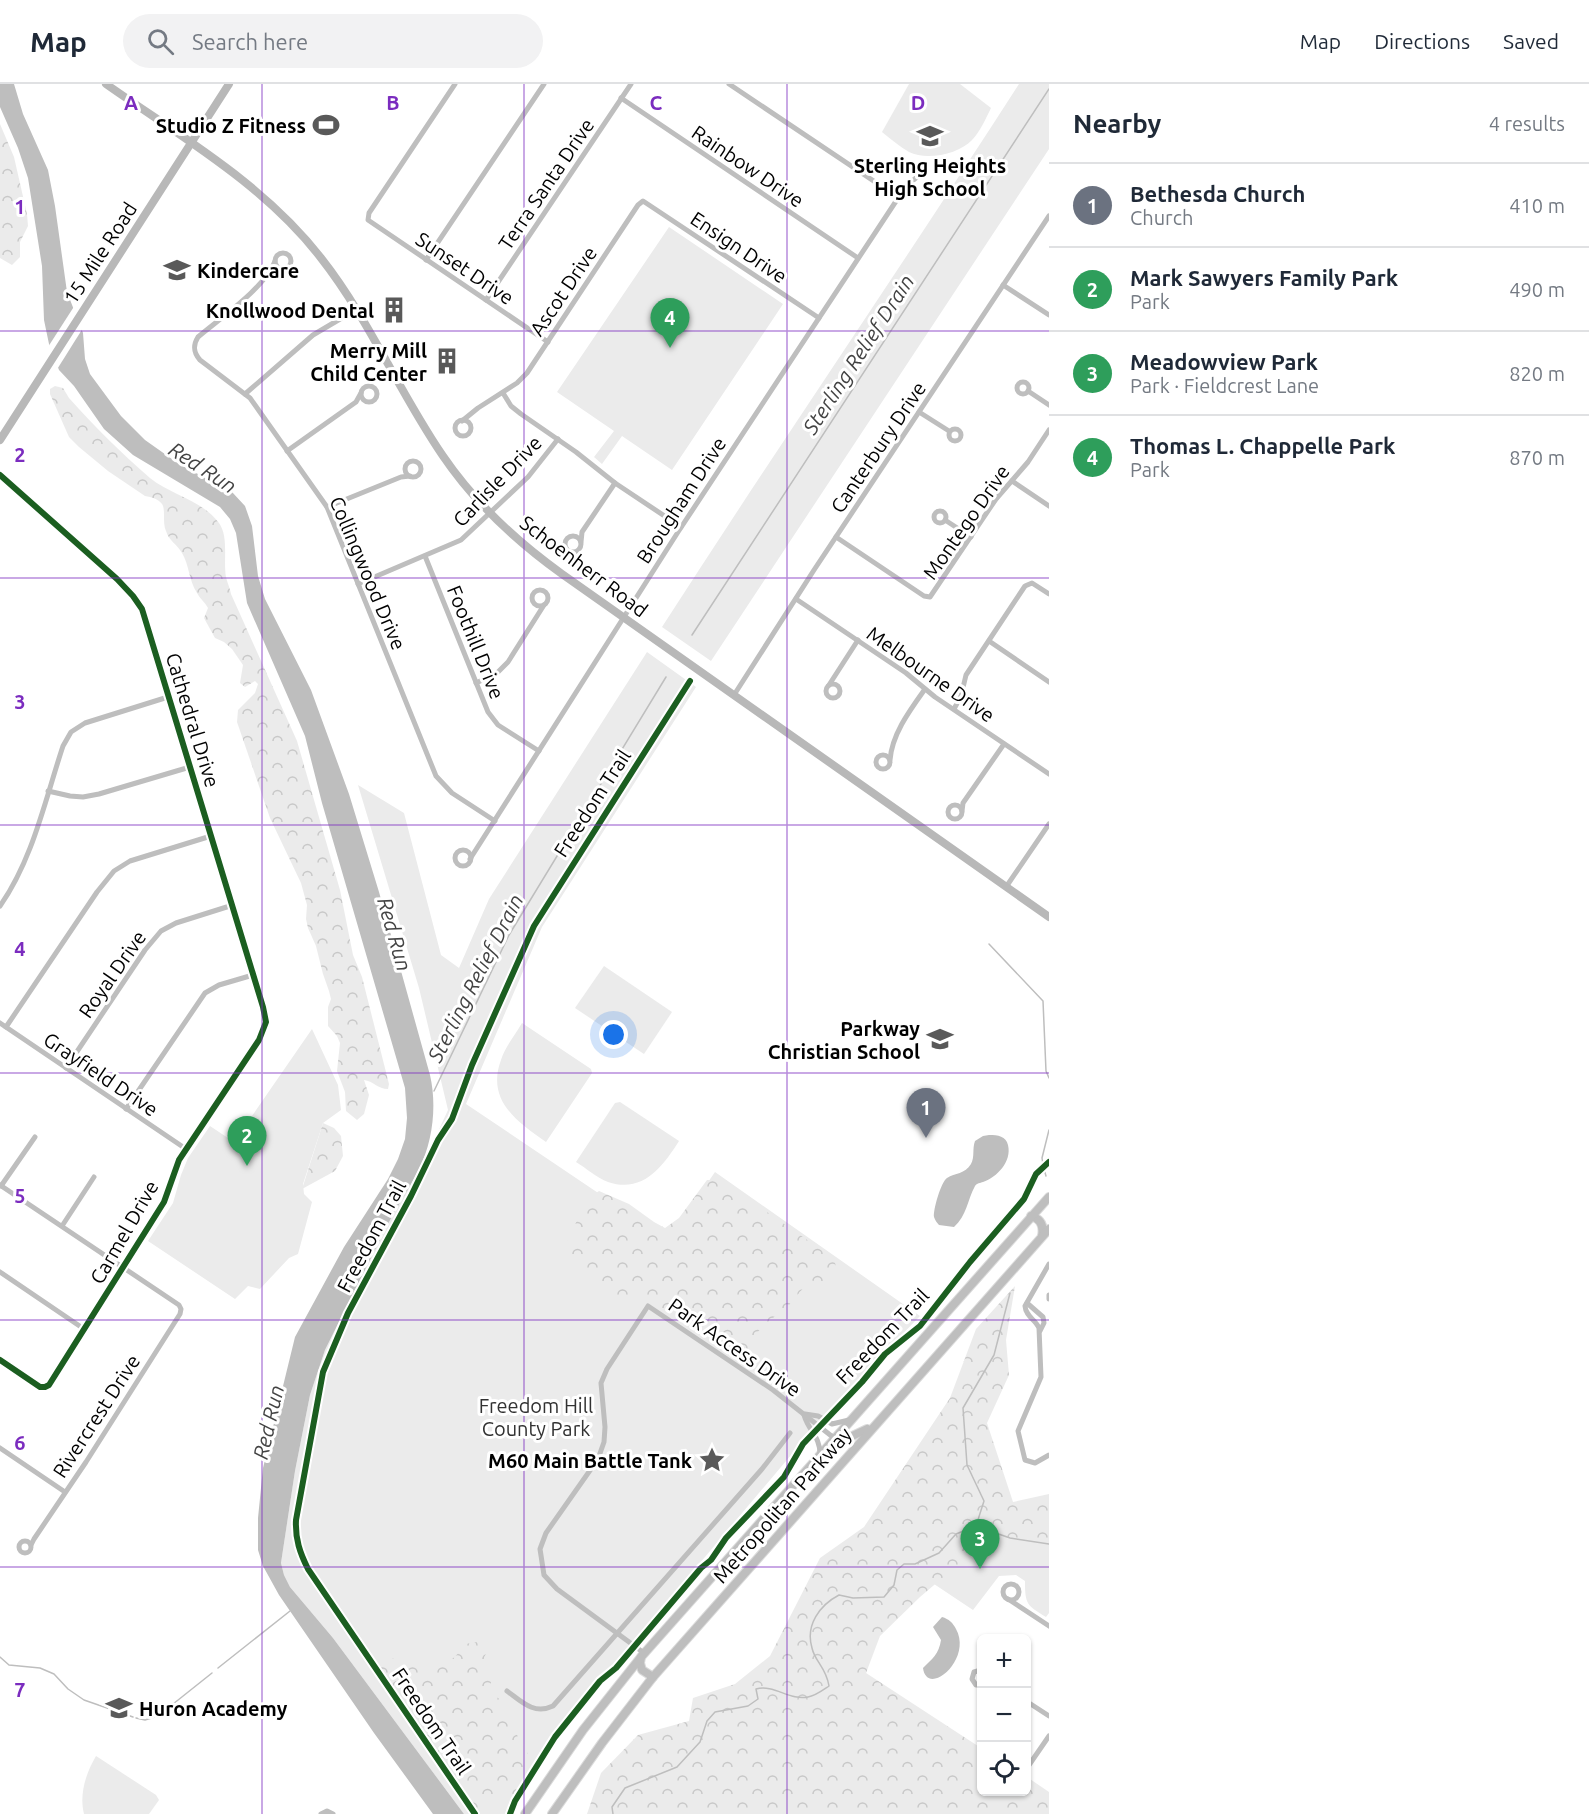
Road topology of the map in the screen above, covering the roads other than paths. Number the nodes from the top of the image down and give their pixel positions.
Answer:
1 (106, 84) edge
2 (229, 84) edge
3 (455, 84) edge
4 (544, 84) edge
5 (631, 84) edge
6 (729, 84) edge
7 (621, 98) junction
8 (190, 143) junction
9 (922, 173) dead end
10 (898, 198) junction
11 (643, 201) joint
12 (1049, 216) edge
13 (858, 258) junction
14 (426, 260) junction
15 (275, 261) junction
16 (280, 268) junction
17 (271, 269) junction
18 (1003, 285) junction
19 (486, 300) junction
20 (357, 309) junction
21 (1049, 315) edge
22 (819, 318) junction
23 (548, 342) junction
24 (1028, 391) dead end
25 (361, 393) junction
26 (503, 393) junction
27 (245, 394) junction
28 (366, 401) junction
29 (356, 402) junction
30 (1049, 405) edge
31 (920, 412) junction
32 (470, 416) junction
33 (462, 421) junction
34 (468, 423) junction
35 (1049, 430) edge
36 (949, 431) dead end
37 (0, 440) edge
38 (558, 440) junction
39 (287, 451) junction
40 (406, 468) junction
41 (0, 475) edge
42 (410, 476) junction
43 (401, 477) junction
44 (1012, 481) junction
45 (615, 483) junction
46 (1049, 506) edge
47 (327, 507) junction
48 (490, 513) junction
49 (945, 520) dead end
50 (681, 527) junction
51 (582, 532) junction
52 (573, 537) junction
53 (836, 537) junction
54 (971, 537) junction
55 (581, 542) junction
56 (425, 556) junction
57 (358, 584) junction
58 (1049, 594) edge
59 (796, 599) junction
60 (535, 603) junction
61 (544, 605) junction
62 (538, 613) junction
63 (623, 617) junction
64 (858, 640) junction
65 (989, 641) junction
66 (834, 677) junction
67 (476, 682) junction
68 (1049, 682) edge
69 (828, 685) junction
70 (837, 686) junction
71 (925, 689) junction
72 (734, 695) junction
73 (168, 697) junction
74 (954, 709) junction
75 (1004, 744) junction
76 (891, 751) junction
77 (539, 752) junction
78 (883, 755) junction
79 (890, 760) junction
80 (190, 767) junction
81 (1049, 774) edge
82 (48, 791) junction
83 (963, 803) junction
84 (955, 805) junction
85 (962, 812) junction
86 (495, 821) junction
87 (1049, 824) edge
88 (211, 836) junction
89 (475, 850) junction
90 (465, 851) junction
91 (470, 859) junction
92 (1006, 887) junction
93 (232, 905) junction
94 (0, 906) edge
95 (1049, 918) edge
96 (253, 975) junction
97 (0, 1023) edge
98 (6, 1027) junction
99 (264, 1029) joint
100 (66, 1068) junction
101 (126, 1109) junction
102 (35, 1137) dead end
103 (186, 1149) junction
104 (94, 1177) dead end
105 (1, 1185) edge
106 (1049, 1197) edge
107 (1031, 1216) junction
108 (62, 1226) junction
109 (1049, 1229) edge
110 (1042, 1237) junction
111 (1049, 1264) edge
112 (122, 1267) junction
113 (0, 1272) edge
114 (1027, 1303) junction
115 (84, 1329) junction
116 (1039, 1332) junction
117 (1040, 1355) junction
118 (1049, 1356) edge
119 (0, 1360) edge
120 (803, 1414) junction
121 (850, 1419) junction
122 (875, 1425) junction
123 (790, 1433) dead end
124 (834, 1438) junction
125 (2, 1452) edge
126 (820, 1454) junction
127 (1049, 1455) edge
128 (65, 1492) junction
129 (31, 1542) dead end
130 (1017, 1596) junction
131 (1008, 1599) junction
132 (1019, 1606) junction
133 (1049, 1626) edge
134 (617, 1632) junction
135 (642, 1655) junction
136 (977, 1671) edge
137 (653, 1677) junction
138 (977, 1685) edge
139 (507, 1691) dead end
140 (1031, 1704) edge
141 (1049, 1716) edge
142 (1049, 1736) edge
143 (1031, 1762) edge
144 (321, 1814) edge
145 (333, 1814) edge
146 (525, 1814) edge
147 (552, 1814) edge

1 - 8 main road, Schoenherr Road
2 - 8 main road, 15 Mile Road
3 - 14 street, Sunset Drive
4 - 14 street
5 - 7 street, Terra Santa Drive
6 - 10 street
7 - 13 street, Rainbow Drive
7 - 19 street, Terra Santa Drive
8 - 20 main road, Schoenherr Road
8 - 37 main road, 15 Mile Road
9 - 10 street, Brougham Drive
10 - 13 street, Brougham Drive
11 - 22 street, Ensign Drive
11 - 23 street, Ascot Drive
12 - 18 street, Canterbury Drive
13 - 22 street, Brougham Drive
14 - 19 street, Sunset Drive
15 - 16 street
15 - 16 street
15 - 17 street
16 - 17 street
17 - 27 street, Collingwood Drive
18 - 21 street
18 - 31 street, Canterbury Drive
19 - 23 street, Sunset Drive
20 - 27 street
20 - 48 main road, Schoenherr Road
22 - 50 street, Brougham Drive
23 - 26 street, Ascot Drive
24 - 30 street
25 - 28 street
25 - 28 street
25 - 29 street
26 - 32 street, Ascot Drive
26 - 38 street
27 - 39 street, Collingwood Drive
28 - 29 street
29 - 39 street
31 - 36 street
31 - 53 street, Canterbury Drive
32 - 33 street, Ascot Drive
32 - 34 street
33 - 34 street
33 - 34 street
35 - 44 street, Montego Drive
38 - 45 street
38 - 48 street, Carlisle Drive
39 - 47 street, Collingwood Drive
40 - 42 street
40 - 42 street
40 - 43 street
41 - 73 street, Cathedral Drive
42 - 43 street
43 - 47 street
44 - 46 street
44 - 54 street, Montego Drive
45 - 50 street
45 - 51 street
47 - 57 street, Collingwood Drive
48 - 56 street, Carlisle Drive
48 - 63 main road, Schoenherr Road
49 - 54 street
50 - 63 street, Brougham Drive
51 - 52 street
51 - 55 street
52 - 55 street
52 - 55 street
53 - 54 street, Montego Drive
53 - 59 street, Canterbury Drive
56 - 57 street, Carlisle Drive
56 - 67 street, Foothill Drive
57 - 86 street, Collingwood Drive
58 - 65 street
59 - 64 street, Melbourne Drive
59 - 72 street, Canterbury Drive
60 - 61 street
60 - 61 street
60 - 62 street
61 - 62 street
62 - 67 street
63 - 72 main road, Schoenherr Road
63 - 77 street, Brougham Drive
64 - 66 street
64 - 71 street, Melbourne Drive
65 - 68 street
65 - 74 street
66 - 69 street
66 - 70 street
67 - 77 street, Foothill Drive
69 - 70 street
69 - 70 street
71 - 74 street, Melbourne Drive
71 - 76 street
72 - 92 main road, Schoenherr Road
73 - 80 street, Cathedral Drive
73 - 82 street
74 - 75 street, Melbourne Drive
75 - 81 street, Melbourne Drive
75 - 83 street
76 - 78 street
76 - 79 street
77 - 86 street, Brougham Drive
78 - 79 street
78 - 79 street
80 - 82 street
80 - 88 street, Cathedral Drive
82 - 94 street
83 - 84 street
83 - 85 street
84 - 85 street
84 - 85 street
86 - 89 street, Brougham Drive
87 - 92 street
88 - 93 street, Cathedral Drive
88 - 98 street
89 - 90 street
89 - 91 street, Brougham Drive
90 - 91 street
90 - 91 street
92 - 95 main road, Schoenherr Road
93 - 96 street, Cathedral Drive
93 - 100 street, Royal Drive
96 - 99 street, Cathedral Drive
96 - 101 street
97 - 98 street, Grayfield Drive
98 - 100 street, Grayfield Drive
99 - 103 street, Carmel Drive
100 - 101 street, Grayfield Drive
101 - 103 street, Grayfield Drive
102 - 105 street
103 - 112 street, Carmel Drive
104 - 108 street
105 - 108 street
106 - 107 main road, Metropolitan Parkway
107 - 110 main road
107 - 121 main road, Metropolitan Parkway
108 - 112 street
109 - 110 main road, Metropolitan Parkway
110 - 122 main road, Metropolitan Parkway
111 - 114 street
112 - 115 street, Carmel Drive
112 - 128 street, Rivercrest Drive
113 - 115 street
114 - 116 street
114 - 116 street
115 - 119 street, Carmel Drive
116 - 117 street
117 - 118 street
117 - 127 street
120 - 121 street, Park Access Drive
120 - 124 street, Park Access Drive
120 - 126 street
120 - 134 street, Park Access Drive
121 - 124 main road, Metropolitan Parkway
122 - 124 main road
122 - 137 main road, Metropolitan Parkway
123 - 134 street
124 - 126 main road, Metropolitan Parkway
125 - 128 street
126 - 135 main road, Metropolitan Parkway
128 - 129 street, Rivercrest Drive
130 - 131 street
130 - 131 street
130 - 132 street
131 - 132 street
132 - 133 street
134 - 135 street, Park Access Drive
134 - 139 street
135 - 137 main road
135 - 146 main road, Metropolitan Parkway
136 - 138 street
137 - 147 main road, Metropolitan Parkway
140 - 141 street
142 - 143 street
144 - 145 street

